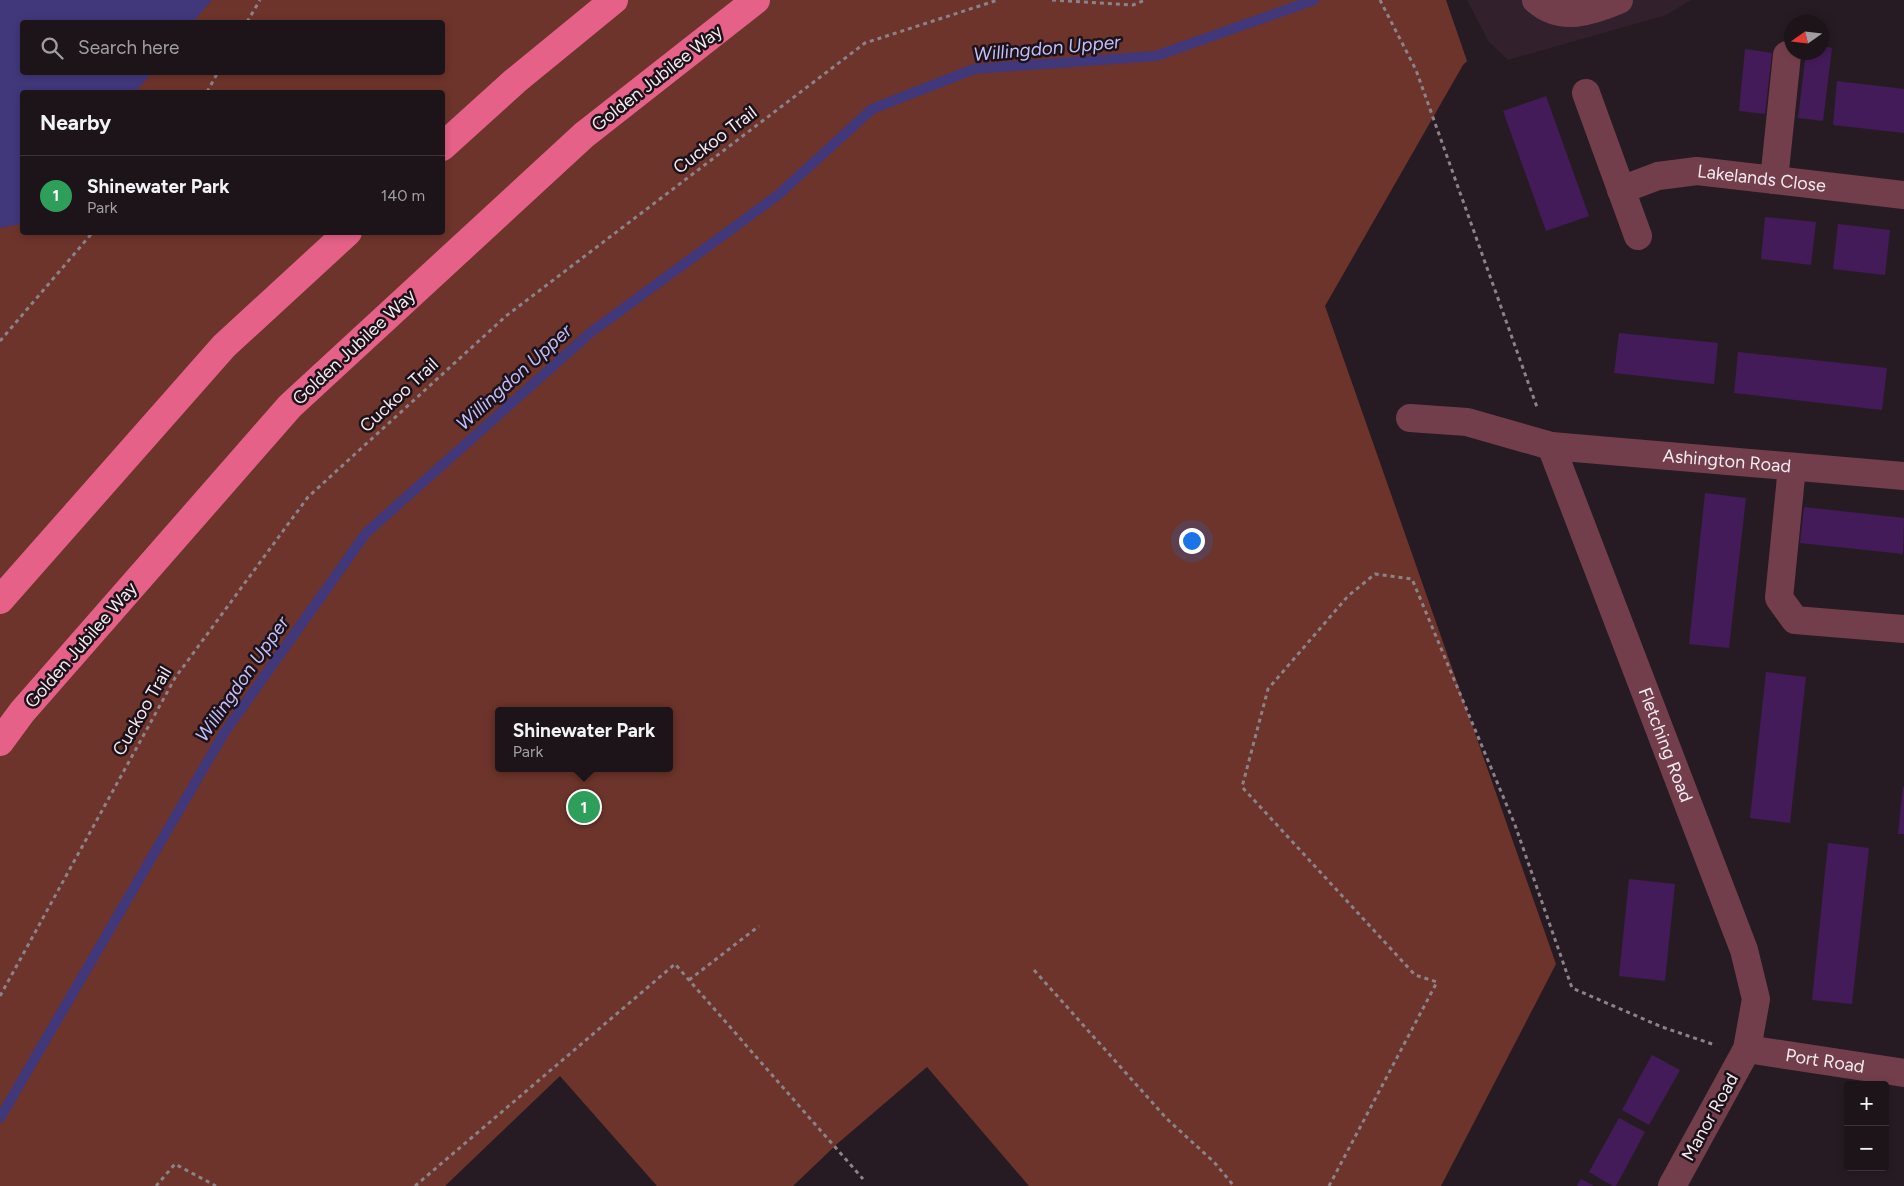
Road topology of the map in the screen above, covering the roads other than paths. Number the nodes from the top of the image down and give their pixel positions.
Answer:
1 (614, 0) edge
2 (756, 0) edge
3 (1536, 0) edge
4 (1619, 0) edge
5 (1786, 60) edge
6 (1586, 93) dead end
7 (445, 143) edge
8 (1774, 180) junction
9 (1620, 190) junction
10 (1904, 195) edge
11 (345, 235) edge
12 (1638, 236) dead end
13 (1410, 418) dead end
14 (1551, 446) junction
15 (1792, 467) junction
16 (1904, 476) edge
17 (0, 600) edge
18 (1904, 629) edge
19 (0, 742) edge
20 (1747, 1049) junction
21 (1904, 1073) edge
22 (1672, 1186) edge

1 - 7 highway
2 - 19 highway, Golden Jubilee Way
3 - 4 street
5 - 8 street
6 - 9 street
8 - 9 street, Lakelands Close
8 - 10 street, Lakelands Close
9 - 12 street
11 - 17 highway
13 - 14 street, Ashington Road
14 - 15 street, Ashington Road
14 - 20 street, Fletching Road
15 - 16 street, Ashington Road
15 - 18 street
20 - 21 street, Port Road
20 - 22 street, Manor Road

